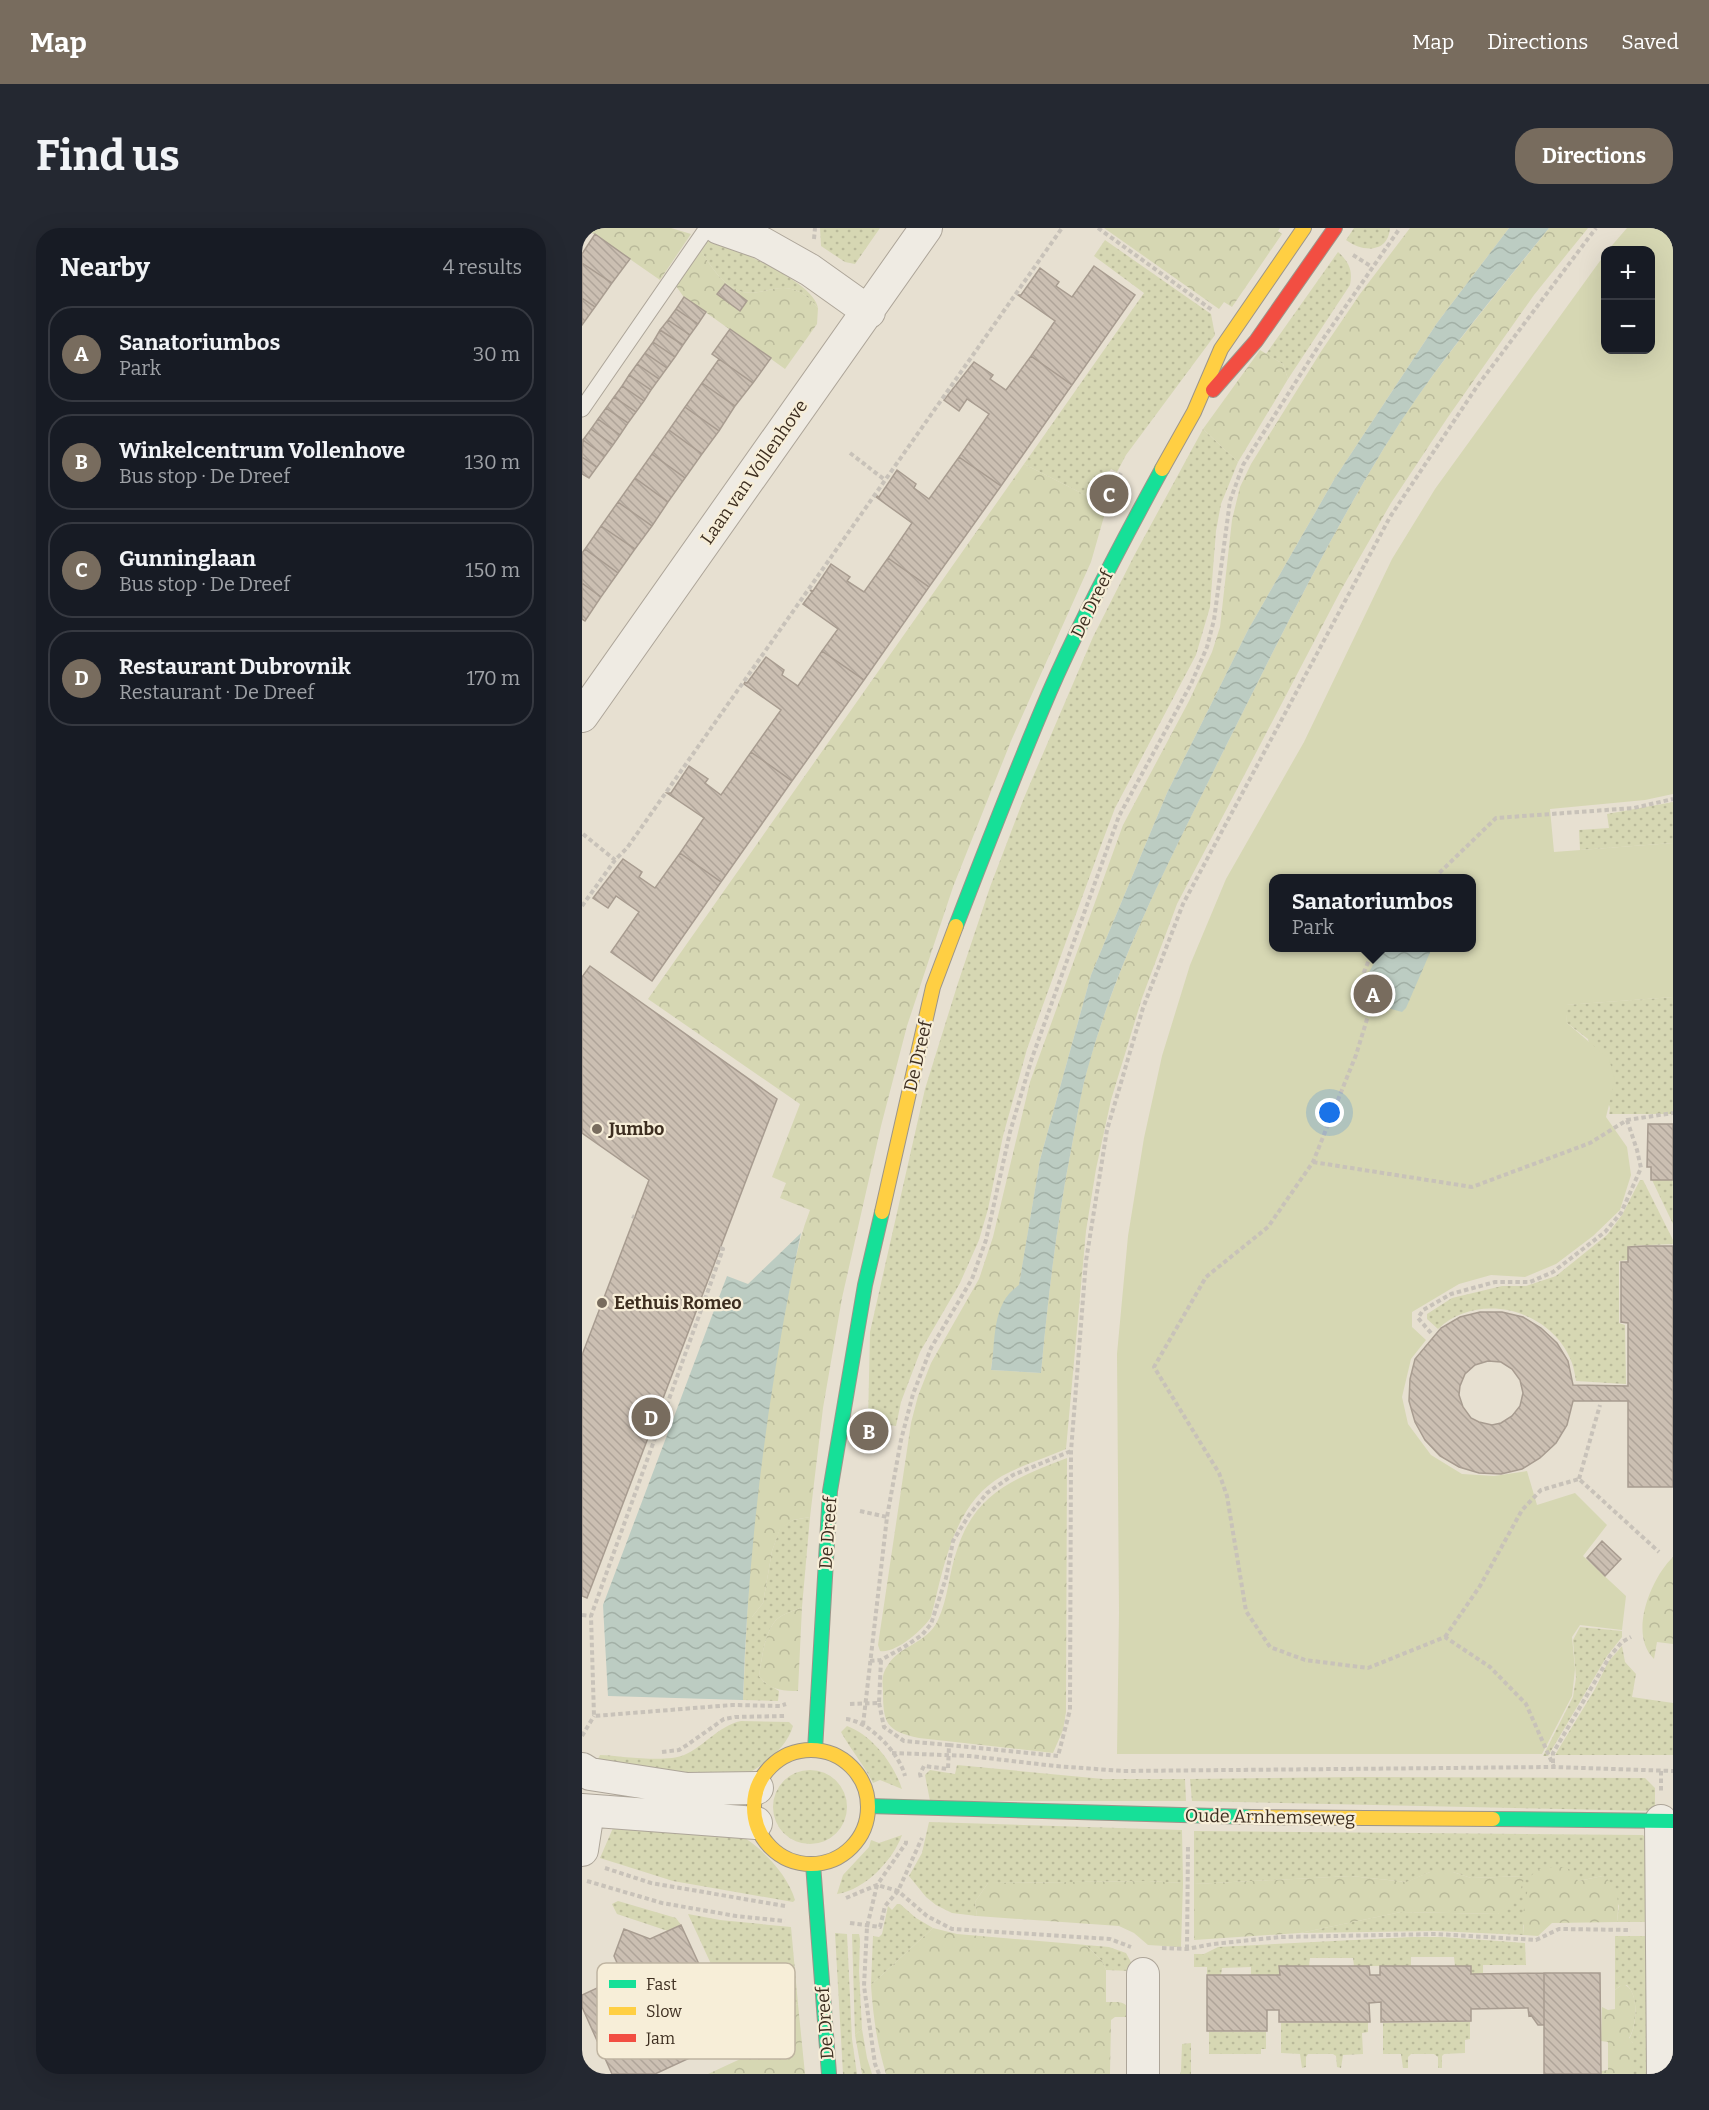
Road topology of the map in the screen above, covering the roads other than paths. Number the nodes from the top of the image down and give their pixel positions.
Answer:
1 (707, 228) edge
2 (720, 228) edge
3 (926, 228) edge
4 (1304, 228) edge
5 (1335, 228) edge
6 (869, 312) junction
7 (582, 409) edge
8 (1194, 412) junction
9 (582, 716) edge
10 (816, 1750) junction
11 (582, 1770) edge
12 (757, 1788) junction
13 (868, 1806) junction
14 (585, 1811) edge
15 (1667, 1821) edge
16 (756, 1823) junction
17 (592, 1858) edge
18 (813, 1864) junction
19 (1666, 1915) edge
20 (1137, 1960) road end
21 (829, 2074) edge
22 (1143, 2074) edge
23 (1663, 2074) edge

1 - 7 lane
2 - 6 street
3 - 6 street, Laan van Vollenhove
4 - 8 main road, De Dreef
5 - 8 main road, De Dreef
6 - 9 street, Laan van Vollenhove
8 - 10 main road, De Dreef
10 - 12 main road
10 - 13 main road
11 - 12 street
12 - 16 main road
13 - 15 main road, Oude Arnhemseweg
13 - 18 main road
14 - 16 street
14 - 17 street
15 - 19 street
16 - 18 main road
18 - 21 main road, De Dreef
19 - 23 street
20 - 22 street

